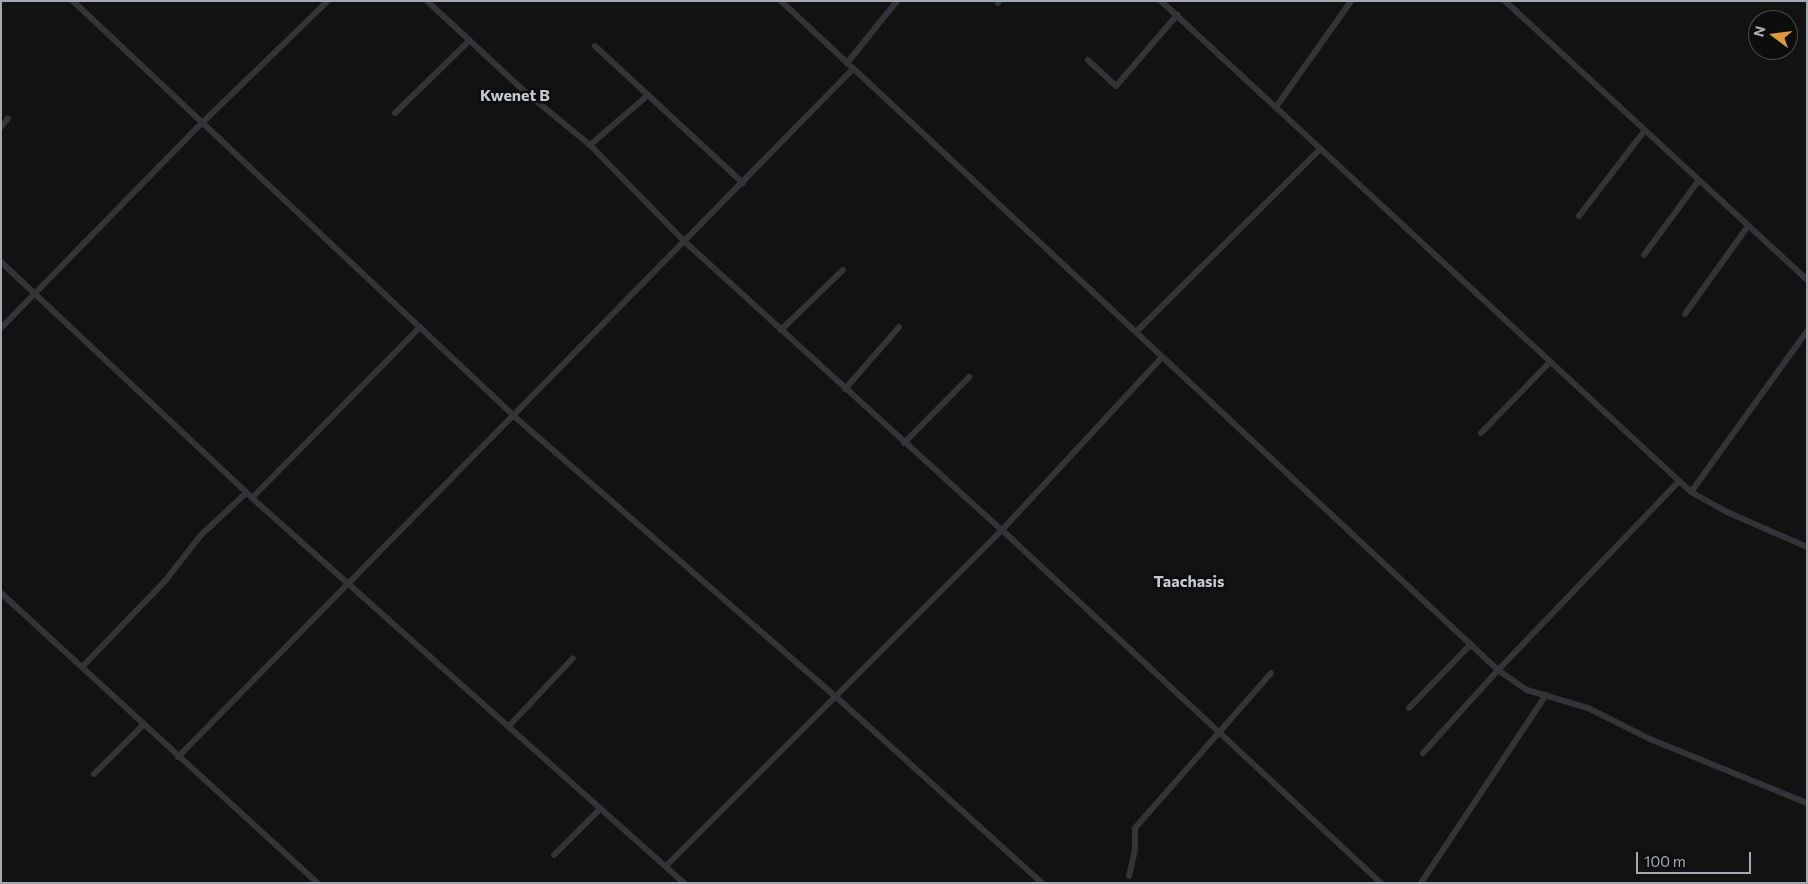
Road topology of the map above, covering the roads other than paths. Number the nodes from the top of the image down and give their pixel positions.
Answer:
1 (73, 1) edge
2 (328, 1) edge
3 (427, 1) edge
4 (781, 1) edge
5 (897, 1) edge
6 (1161, 1) edge
7 (1351, 1) edge
8 (1505, 1) edge
9 (1176, 15) junction
10 (469, 41) junction
11 (595, 46) dead end
12 (1088, 60) dead end
13 (847, 63) junction
14 (852, 70) junction
15 (648, 96) junction
16 (1276, 107) junction
17 (395, 113) dead end
18 (8, 118) dead end
19 (202, 123) junction
20 (1, 127) edge
21 (1645, 130) junction
22 (590, 145) junction
23 (1319, 150) junction
24 (1699, 180) junction
25 (743, 183) junction
26 (1579, 216) dead end
27 (1748, 226) junction
28 (684, 241) junction
29 (1644, 255) dead end
30 (1, 262) edge
31 (842, 270) dead end
32 (1807, 280) edge
33 (35, 293) junction
34 (1685, 314) dead end
35 (420, 327) junction
36 (899, 327) dead end
37 (1, 328) edge
38 (781, 330) junction
39 (1807, 331) edge
40 (1136, 332) junction
41 (1162, 357) junction
42 (1550, 362) junction
43 (969, 378) dead end
44 (845, 389) junction
45 (515, 417) junction
46 (1481, 433) dead end
47 (904, 443) junction
48 (1678, 481) junction
49 (1691, 492) junction
50 (246, 493) junction
51 (252, 498) junction
52 (1002, 530) junction
53 (1807, 547) edge
54 (348, 584) junction
55 (1, 593) edge
56 (1471, 644) junction
57 (573, 658) dead end
58 (82, 667) junction
59 (1498, 670) junction
60 (1271, 673) dead end
61 (1546, 695) junction
62 (835, 696) junction
63 (1408, 708) dead end
64 (144, 724) junction
65 (509, 726) junction
66 (1218, 731) junction
67 (1423, 753) dead end
68 (178, 757) junction
69 (94, 774) dead end
70 (1807, 803) edge
71 (601, 808) junction
72 (554, 855) dead end
73 (666, 866) junction
74 (1129, 876) dead end
75 (317, 883) edge
76 (684, 883) edge
77 (1042, 883) edge
78 (1381, 883) edge
79 (1421, 883) edge

1 - 19 street
2 - 19 street
3 - 10 street
4 - 13 street
5 - 13 street
6 - 9 street
7 - 16 street
8 - 21 street
9 - 12 street
9 - 16 street
10 - 17 street
10 - 22 street
11 - 15 street
13 - 14 street
14 - 25 street
14 - 40 street
15 - 22 street
15 - 25 street
16 - 23 street
18 - 20 street
19 - 33 street
19 - 35 street
21 - 24 street
21 - 26 street
22 - 28 street
23 - 40 street
23 - 42 street
24 - 27 street
24 - 29 street
25 - 28 street
27 - 32 street
27 - 34 street
28 - 38 street
28 - 45 street
30 - 33 street
31 - 38 street
33 - 37 street
33 - 50 street
35 - 45 street
35 - 51 street
36 - 44 street
38 - 44 street
39 - 49 street
40 - 41 street
41 - 52 street
41 - 56 street
42 - 46 street
42 - 48 street
43 - 47 street
44 - 47 street
45 - 54 street
45 - 62 street
47 - 52 street
48 - 49 street
48 - 59 street
49 - 53 street
50 - 51 street
50 - 58 street
51 - 54 street
52 - 62 street
52 - 66 street
54 - 65 street
54 - 68 street
55 - 58 street
56 - 59 street
56 - 63 street
57 - 65 street
58 - 64 street
59 - 61 street
59 - 67 street
60 - 66 street
61 - 70 street
61 - 79 street
62 - 73 street
62 - 77 street
64 - 68 street
64 - 69 street
65 - 71 street
66 - 74 street
66 - 78 street
68 - 75 street
71 - 72 street
71 - 73 street
73 - 76 street

